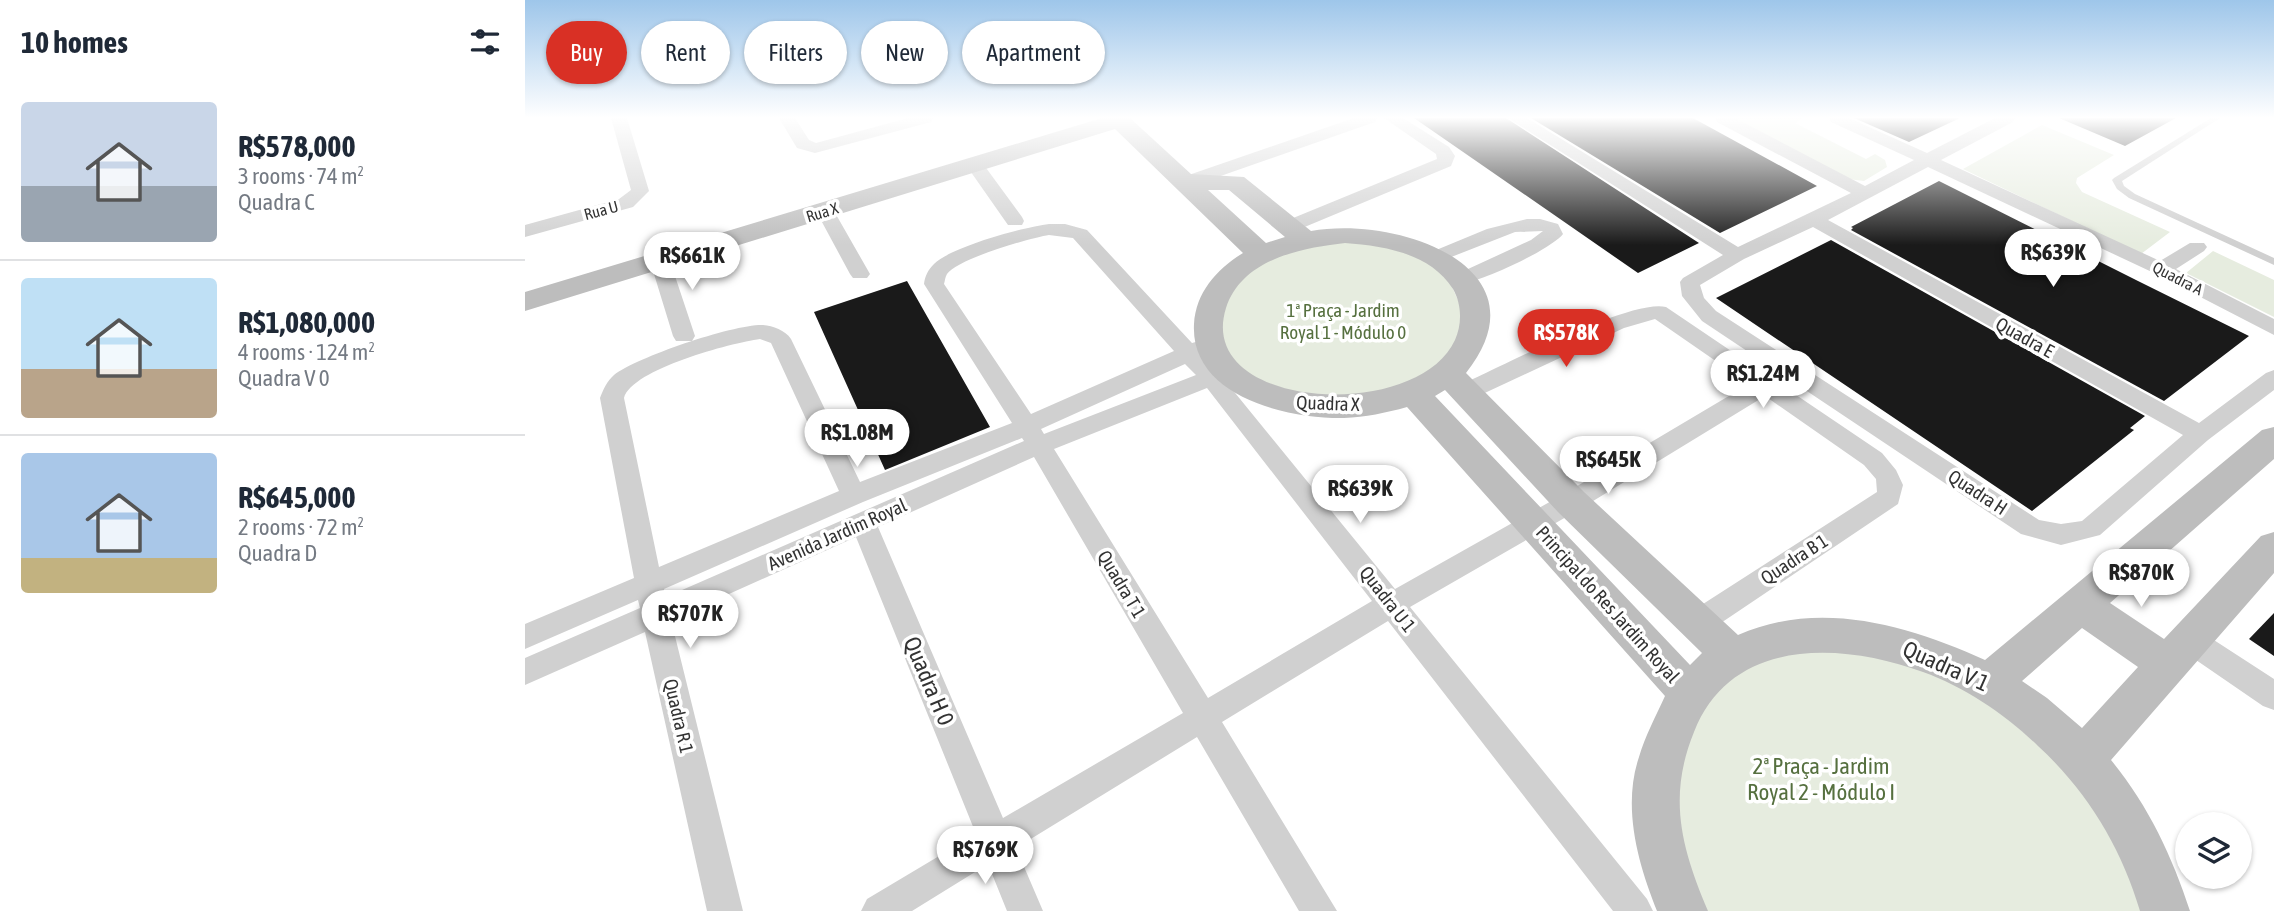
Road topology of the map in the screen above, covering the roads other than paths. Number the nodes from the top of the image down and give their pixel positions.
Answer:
1 (631, 161) edge
2 (989, 161) edge
3 (1164, 161) edge
4 (1247, 161) edge
5 (1445, 161) edge
6 (1585, 161) edge
7 (1803, 161) edge
8 (1927, 161) edge
9 (1929, 161) edge
10 (2148, 161) edge
11 (975, 165) junction
12 (1186, 182) junction
13 (1862, 192) junction
14 (825, 212) junction
15 (1814, 220) junction
16 (1026, 226) junction
17 (525, 231) edge
18 (1296, 233) junction
19 (2218, 237) junction
20 (2197, 247) joint
21 (1261, 254) junction
22 (1737, 255) junction
23 (1436, 257) junction
24 (660, 261) junction
25 (2274, 262) edge
26 (2161, 269) junction
27 (860, 274) dead end
28 (1462, 279) junction
29 (525, 302) edge
30 (2274, 328) edge
31 (684, 336) dead end
32 (1200, 348) junction
33 (1221, 376) junction
34 (2274, 378) edge
35 (1456, 382) junction
36 (1765, 385) junction
37 (1413, 393) junction
38 (612, 398) joint
39 (2200, 433) junction
40 (1033, 435) junction
41 (2274, 439) edge
42 (1571, 502) junction
43 (858, 509) junction
44 (1534, 522) junction
45 (2274, 547) edge
46 (649, 582) junction
47 (1392, 604) junction
48 (2081, 605) junction
49 (655, 614) junction
50 (1699, 622) junction
51 (525, 637) edge
52 (2178, 652) junction
53 (1732, 656) junction
54 (525, 672) edge
55 (1989, 683) junction
56 (1689, 693) junction
57 (2274, 696) edge
58 (1201, 718) junction
59 (2083, 760) junction
60 (996, 840) junction
61 (725, 911) edge
62 (879, 911) edge
63 (1025, 911) edge
64 (1319, 911) edge
65 (1635, 911) edge
66 (1683, 911) edge
67 (2165, 911) edge

1 - 17 street, Rua U
2 - 11 street, Rua X
3 - 12 street
4 - 12 street
5 - 18 street
6 - 22 street
7 - 13 street
8 - 13 street
9 - 26 street, Quadra A
10 - 19 lane
11 - 14 street, Rua X
11 - 16 street
12 - 18 street
12 - 21 street
13 - 15 street
14 - 24 street, Rua X
14 - 27 street
15 - 22 street
15 - 39 street, Quadra E
16 - 32 street
16 - 40 street, Quadra T 1
18 - 21 street, Quadra X
18 - 23 street, Quadra X
19 - 20 lane
19 - 25 lane
20 - 26 street
21 - 32 street, Quadra X
22 - 39 street, Quadra H
23 - 28 street, Quadra X
23 - 28 street
24 - 29 street, Rua X
24 - 31 street
26 - 30 street, Quadra A
28 - 35 street, Quadra X
32 - 33 street, Quadra X
32 - 40 street, Avenida Jardim Royal
33 - 37 street, Quadra X
33 - 40 street, Avenida Jardim Royal
33 - 47 street, Quadra U 1
34 - 39 street, Quadra H
35 - 36 street
35 - 37 street, Quadra X
35 - 42 street
36 - 42 street
36 - 50 street, Quadra B 1
37 - 44 street, Principal do Res Jardim Royal
38 - 43 street, Quadra H 0
38 - 46 street, Quadra R 1
40 - 43 street, Avenida Jardim Royal
40 - 58 street, Quadra T 1
41 - 48 street
42 - 44 street
42 - 50 street
43 - 46 street, Avenida Jardim Royal
43 - 49 street, Avenida Jardim Royal
43 - 60 street, Quadra H 0
44 - 47 street
44 - 56 street, Principal do Res Jardim Royal
45 - 52 street
46 - 49 street, Quadra R 1
46 - 51 street, Avenida Jardim Royal
47 - 58 street
47 - 65 street, Quadra U 1
48 - 52 street
48 - 55 street
49 - 54 street, Avenida Jardim Royal
49 - 61 street, Quadra R 1
50 - 53 street
52 - 57 street
52 - 59 street
53 - 55 street, Quadra V 1
53 - 56 street, Quadra V 1
55 - 59 street, Quadra V 1
56 - 66 street, Quadra V 1
58 - 60 street
58 - 64 street, Quadra T 1
59 - 67 street, Quadra V 1
60 - 62 street
60 - 63 street, Quadra H 0

